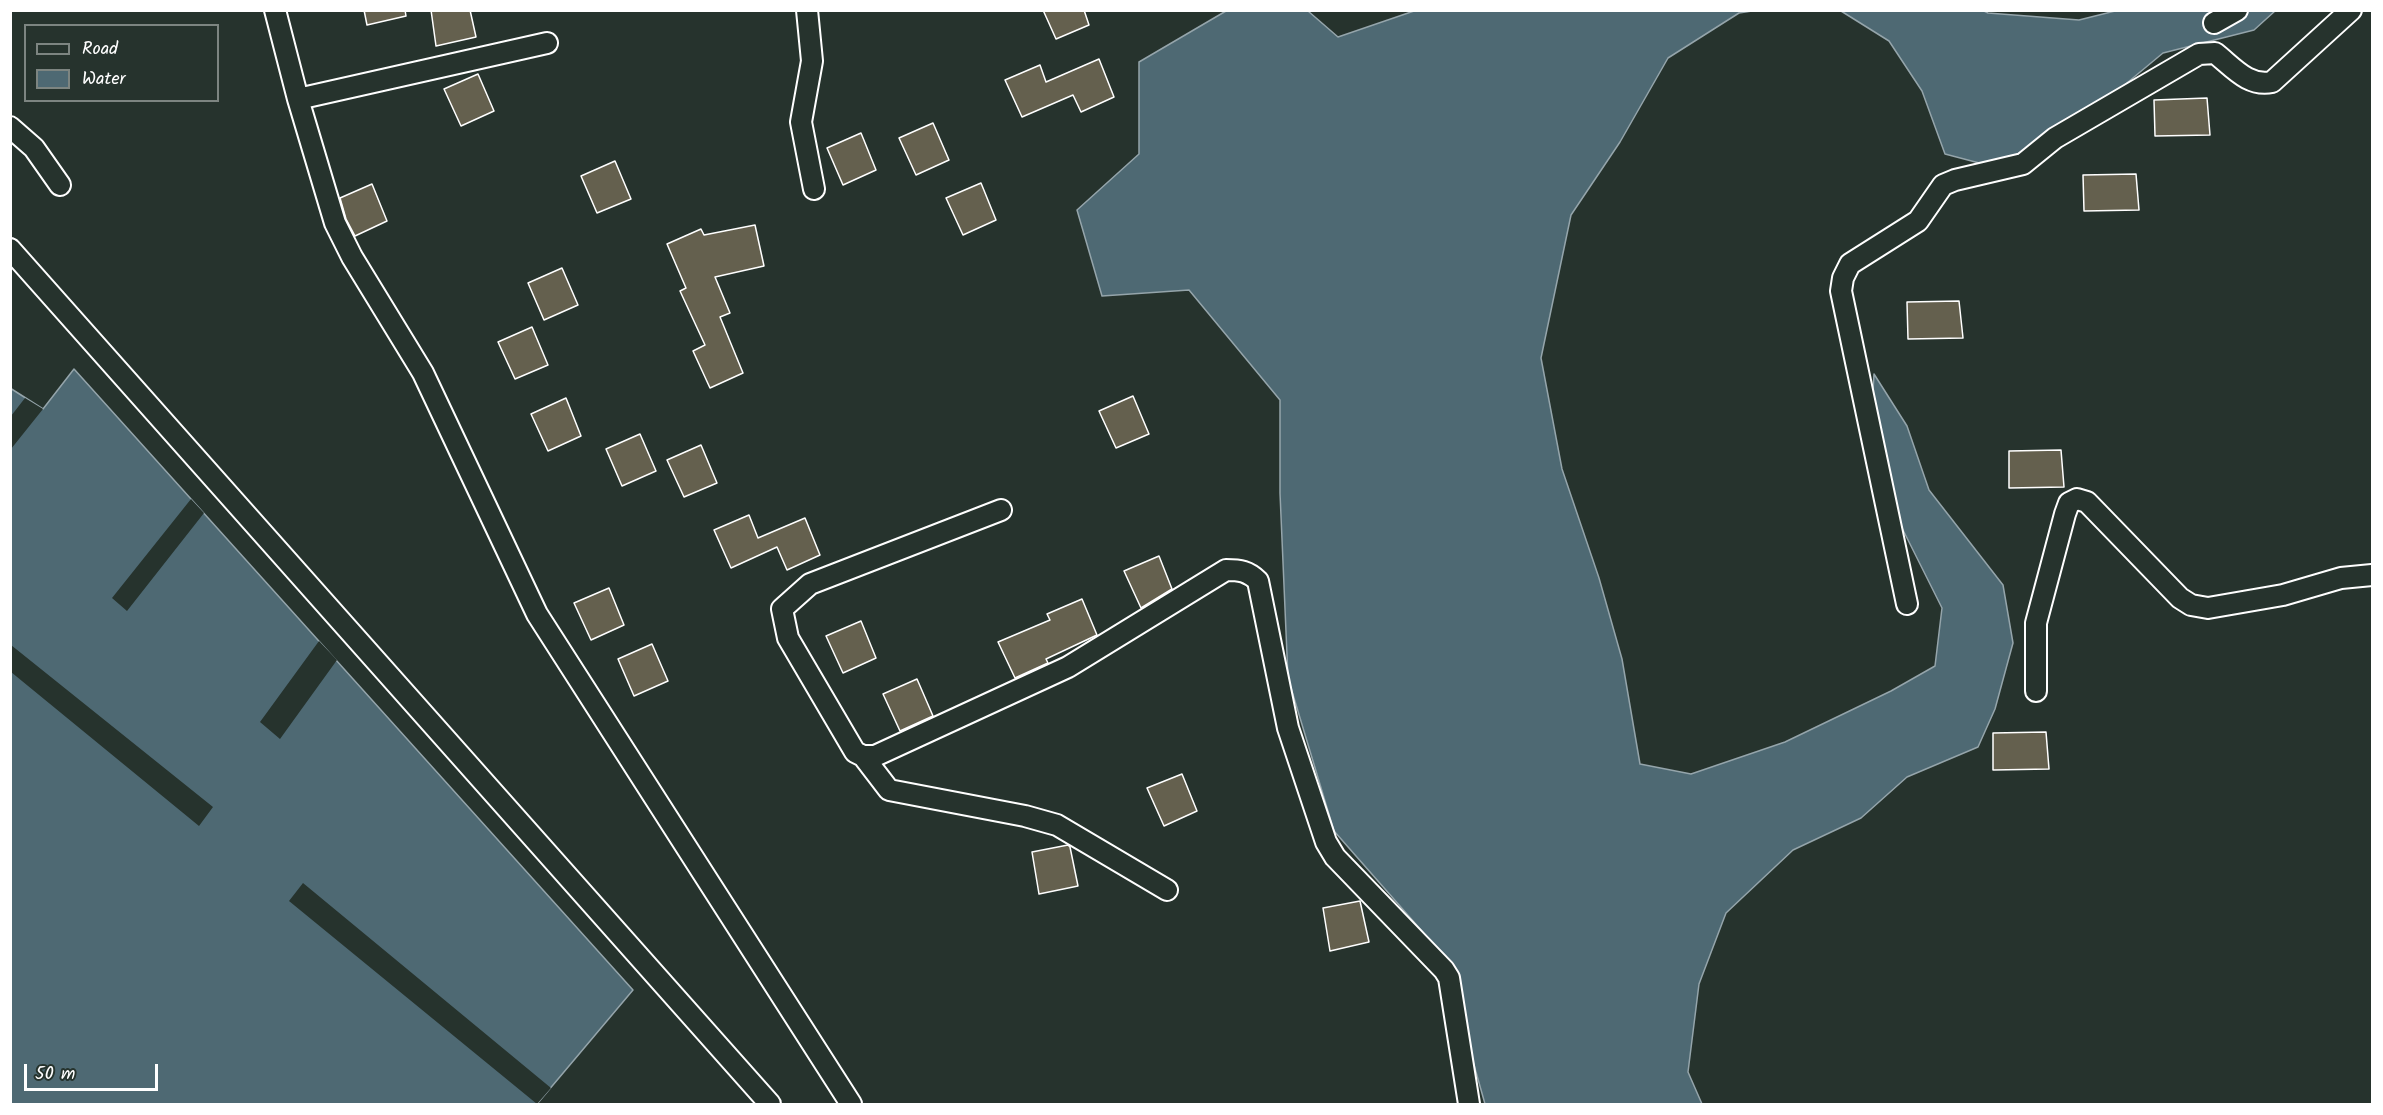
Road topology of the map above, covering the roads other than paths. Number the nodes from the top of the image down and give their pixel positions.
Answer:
1 (275, 10) edge
2 (807, 10) edge
3 (2237, 10) edge
4 (2351, 10) edge
5 (2214, 23) dead end
6 (547, 43) dead end
7 (298, 99) junction
8 (10, 127) edge
9 (60, 185) dead end
10 (814, 189) dead end
11 (10, 249) edge
12 (1000, 510) dead end
13 (2373, 575) edge
14 (1907, 604) dead end
15 (2037, 691) dead end
16 (863, 756) junction
17 (1167, 890) dead end
18 (770, 1104) edge
19 (851, 1104) edge
20 (1469, 1104) edge

1 - 7 street
2 - 10 street
3 - 5 street
4 - 14 street
6 - 7 street
7 - 19 street
8 - 9 street
11 - 18 street
12 - 16 street
13 - 15 street
16 - 17 street
16 - 20 street

